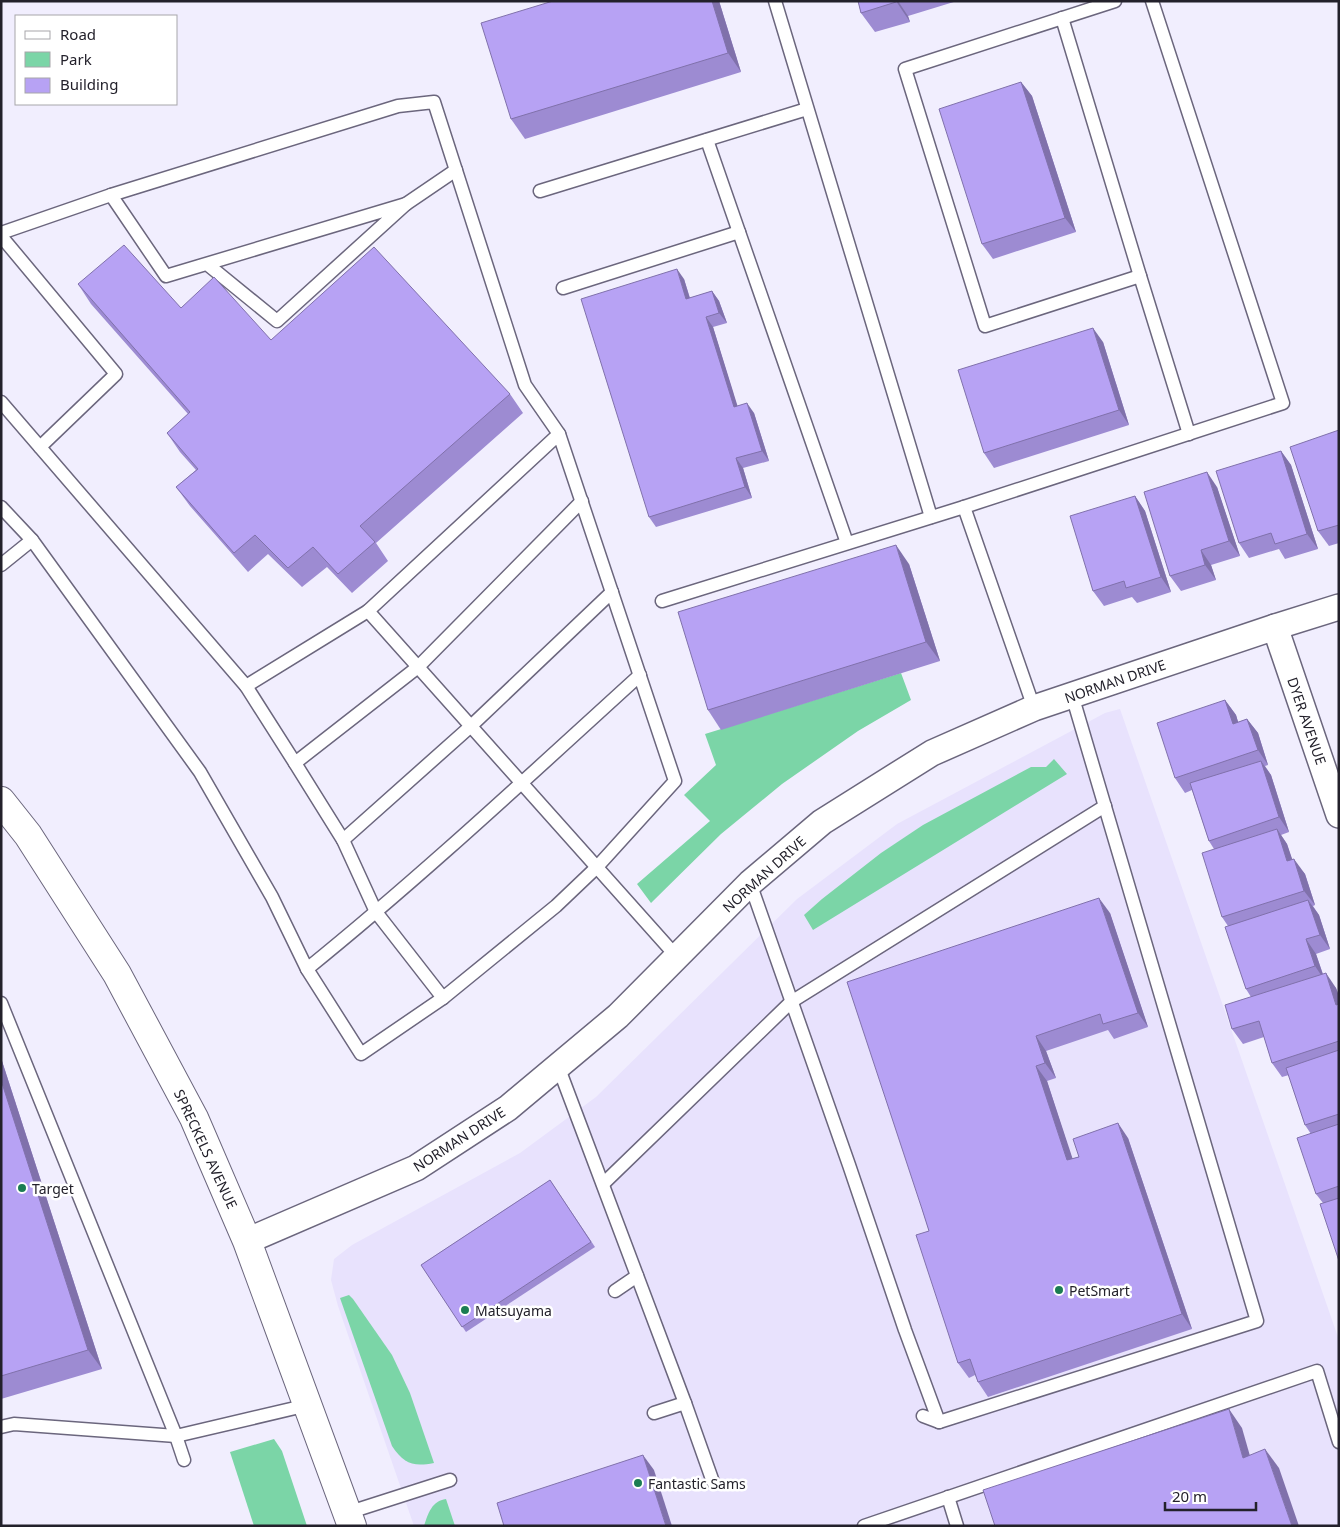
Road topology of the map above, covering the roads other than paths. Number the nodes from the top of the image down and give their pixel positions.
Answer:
1 (775, 1) edge
2 (1115, 1) edge
3 (1152, 1) edge
4 (1062, 18) junction
5 (807, 108) junction
6 (707, 140) junction
7 (456, 170) junction
8 (540, 191) dead end
9 (112, 195) junction
10 (406, 204) junction
11 (739, 232) junction
12 (1, 234) edge
13 (207, 264) junction
14 (1140, 276) junction
15 (563, 288) dead end
16 (1, 402) edge
17 (559, 434) junction
18 (1189, 434) junction
19 (40, 447) junction
20 (582, 501) junction
21 (964, 507) junction
22 (1, 508) edge
23 (931, 517) junction
24 (32, 540) junction
25 (847, 543) junction
26 (1, 565) edge
27 (612, 592) junction
28 (662, 601) dead end
29 (1339, 607) edge
30 (368, 611) junction
31 (1275, 627) junction
32 (418, 667) junction
33 (640, 675) junction
34 (246, 686) junction
35 (1072, 695) junction
36 (1034, 708) junction
37 (471, 726) junction
38 (295, 762) junction
39 (522, 783) junction
40 (1, 802) edge
41 (1105, 806) junction
42 (1339, 815) edge
43 (343, 840) junction
44 (597, 867) junction
45 (750, 884) junction
46 (376, 912) junction
47 (677, 957) junction
48 (307, 969) junction
49 (443, 998) junction
50 (791, 1002) junction
51 (1, 1004) edge
52 (558, 1066) junction
53 (603, 1184) junction
54 (247, 1241) junction
55 (637, 1276) junction
56 (615, 1292) dead end
57 (685, 1403) junction
58 (308, 1405) junction
59 (654, 1413) dead end
60 (923, 1416) dead end
61 (939, 1422) junction
62 (1, 1428) edge
63 (176, 1436) junction
64 (1339, 1442) edge
65 (184, 1460) dead end
66 (450, 1480) dead end
67 (713, 1482) dead end
68 (948, 1497) junction
69 (350, 1519) edge
70 (864, 1526) edge
71 (957, 1526) edge

1 - 5 lane
2 - 4 lane
3 - 18 lane
4 - 14 lane
4 - 14 lane
5 - 6 lane
5 - 23 lane
6 - 8 lane
6 - 11 lane
7 - 9 lane
7 - 10 lane
7 - 17 lane
9 - 12 lane
9 - 13 lane
10 - 13 lane
10 - 13 lane
11 - 15 lane
11 - 25 lane
12 - 19 lane
14 - 18 lane
16 - 19 lane
17 - 20 lane
17 - 30 lane
18 - 21 lane
19 - 34 lane
20 - 27 lane
20 - 32 lane
21 - 23 lane
21 - 36 lane
22 - 24 lane
23 - 25 lane
24 - 26 lane
24 - 48 lane
25 - 28 lane
27 - 33 lane
27 - 37 lane
29 - 31 street, NORMAN DRIVE
30 - 32 lane
30 - 34 lane
31 - 35 street, NORMAN DRIVE
31 - 42 street, DYER AVENUE
32 - 37 lane
32 - 38 lane
33 - 39 lane
33 - 44 lane
34 - 38 lane
35 - 36 street, NORMAN DRIVE
35 - 41 lane
36 - 45 street, NORMAN DRIVE
37 - 39 lane
37 - 43 lane
38 - 43 lane
39 - 44 lane
39 - 46 lane
40 - 54 street, SPRECKELS AVENUE
41 - 50 lane
41 - 61 lane
43 - 46 lane
44 - 47 lane
44 - 49 lane
45 - 47 street, NORMAN DRIVE
45 - 50 lane
46 - 48 lane
46 - 49 lane
47 - 52 street, NORMAN DRIVE
48 - 49 lane
50 - 53 lane
50 - 61 lane
51 - 63 lane
52 - 53 lane
52 - 54 street, NORMAN DRIVE
53 - 55 lane
54 - 58 street, SPRECKELS AVENUE
55 - 56 lane
55 - 57 lane
57 - 59 lane
57 - 67 lane
58 - 63 lane
58 - 69 street, SPRECKELS AVENUE
60 - 61 lane
62 - 63 lane
63 - 65 lane
64 - 68 lane
66 - 69 lane
68 - 70 lane
68 - 71 lane

